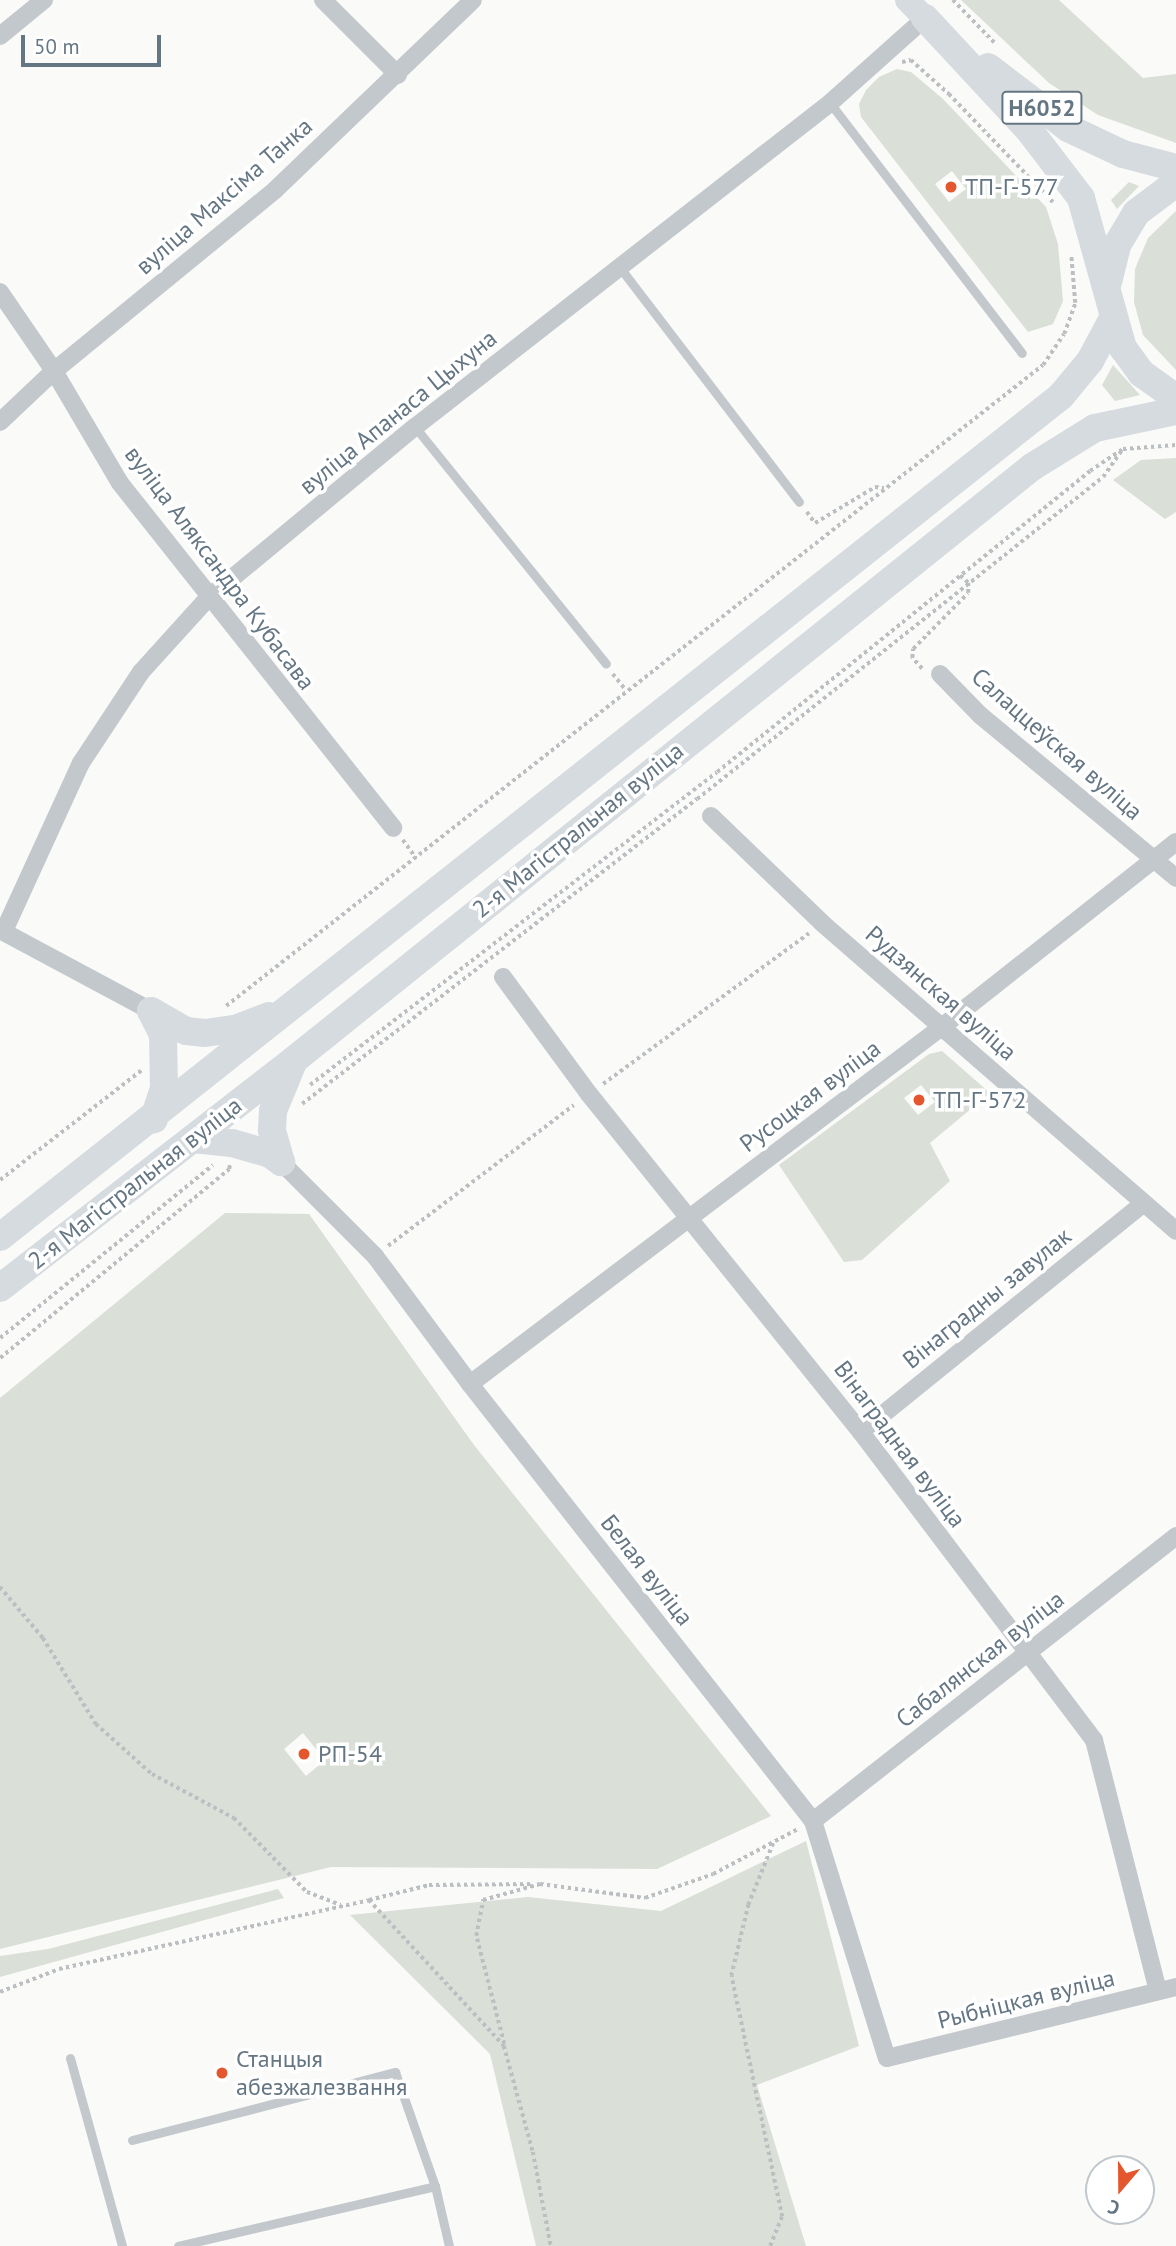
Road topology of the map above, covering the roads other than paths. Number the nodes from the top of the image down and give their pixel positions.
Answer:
1 (44, 0) edge
2 (323, 0) edge
3 (472, 0) edge
4 (916, 9) edge
5 (0, 36) edge
6 (398, 75) junction
7 (830, 103) junction
8 (1176, 168) edge
9 (1176, 183) edge
10 (621, 269) junction
11 (0, 292) edge
12 (1112, 320) junction
13 (1022, 353) dead end
14 (54, 371) junction
15 (1176, 398) edge
16 (1176, 411) edge
17 (0, 422) edge
18 (415, 427) junction
19 (799, 502) road end
20 (208, 598) junction
21 (606, 664) road end
22 (940, 674) road end
23 (711, 816) dead end
24 (393, 828) dead end
25 (1176, 842) edge
26 (1153, 859) junction
27 (1176, 878) edge
28 (2, 930) edge
29 (503, 977) dead end
30 (289, 1009) junction
31 (151, 1011) junction
32 (943, 1026) junction
33 (295, 1060) junction
34 (154, 1119) junction
35 (193, 1139) junction
36 (281, 1162) junction
37 (1144, 1203) junction
38 (691, 1218) junction
39 (1176, 1231) edge
40 (0, 1237) edge
41 (0, 1288) edge
42 (470, 1384) junction
43 (861, 1432) junction
44 (1176, 1536) edge
45 (1027, 1653) junction
46 (813, 1821) junction
47 (1167, 1989) edge
48 (70, 2058) dead end
49 (887, 2058) joint
50 (132, 2140) dead end
51 (435, 2186) junction
52 (122, 2246) edge
53 (178, 2246) edge
54 (449, 2246) edge

1 - 5 street
2 - 6 street
3 - 6 street, вуліца Максіма Танка
4 - 7 street, вуліца Апанаса Цыхуна
4 - 8 main road, Н6052
4 - 12 main road, Н6052
6 - 14 street, вуліца Максіма Танка
7 - 10 street, вуліца Апанаса Цыхуна
7 - 13 lane
9 - 12 main road, Н6052
10 - 18 street, вуліца Апанаса Цыхуна
10 - 19 lane
11 - 14 street, вуліца Аляксандра Кубасава
12 - 15 main road, Н6052
12 - 30 main road, 2-я Магістральная вуліца
14 - 17 street, вуліца Максіма Танка
14 - 20 street, вуліца Аляксандра Кубасава
16 - 33 main road, 2-я Магістральная вуліца
18 - 20 street, вуліца Апанаса Цыхуна
18 - 21 lane
20 - 24 street, вуліца Аляксандра Кубасава
20 - 28 street, вуліца Апанаса Цыхуна
22 - 26 street, Салаццеўская вуліца
23 - 32 street, Рудзянская вуліца
25 - 26 street, Русоцкая вуліца
26 - 27 street, Салаццеўская вуліца
26 - 32 street, Русоцкая вуліца
28 - 31 street
29 - 38 street, Вінаградная вуліца
30 - 31 main road
30 - 34 main road, 2-я Магістральная вуліца
31 - 34 main road
32 - 37 street, Рудзянская вуліца
32 - 38 street, Русоцкая вуліца
33 - 35 main road, 2-я Магістральная вуліца
33 - 36 main road
34 - 40 main road, 2-я Магістральная вуліца
35 - 36 main road
35 - 41 main road, 2-я Магістральная вуліца
36 - 42 street, Белая вуліца
37 - 39 street, Рудзянская вуліца
37 - 43 street, Вінаградны завулак
38 - 42 street, Русоцкая вуліца
38 - 43 street, Вінаградная вуліца
42 - 46 street, Белая вуліца
43 - 45 street, Вінаградная вуліца
44 - 45 street, Сабалянская вуліца
45 - 46 street, Сабалянская вуліца
45 - 47 street, Вінаградная вуліца
46 - 49 street, Белая вуліца
47 - 49 street, Рыбніцкая вуліца
48 - 52 lane
50 - 51 lane
51 - 53 lane
51 - 54 lane

